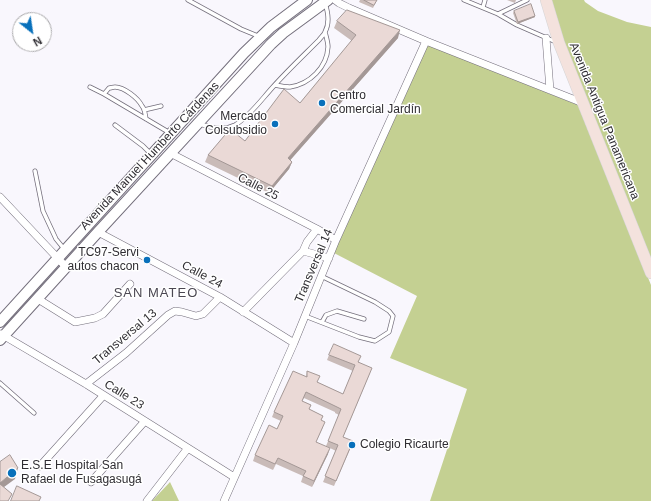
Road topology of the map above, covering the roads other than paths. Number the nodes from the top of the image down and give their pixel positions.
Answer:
1 (188, 0) edge
2 (306, 0) edge
3 (464, 0) edge
4 (485, 0) edge
5 (527, 0) edge
6 (546, 0) edge
7 (329, 1) edge
8 (483, 7) junction
9 (498, 14) junction
10 (325, 32) junction
11 (260, 37) junction
12 (546, 38) junction
13 (426, 41) junction
14 (559, 43) junction
15 (275, 85) junction
16 (90, 87) dead end
17 (550, 90) junction
18 (104, 94) junction
19 (583, 104) junction
20 (161, 106) dead end
21 (144, 110) junction
22 (146, 119) junction
23 (198, 123) junction
24 (115, 125) dead end
25 (171, 134) junction
26 (170, 153) junction
27 (152, 155) junction
28 (35, 170) dead end
29 (0, 197) edge
30 (317, 229) junction
31 (98, 232) junction
32 (336, 240) junction
33 (304, 250) junction
34 (65, 251) junction
35 (58, 258) junction
36 (329, 258) junction
37 (66, 267) junction
38 (651, 273) edge
39 (321, 276) junction
40 (130, 284) dead end
41 (220, 297) junction
42 (38, 299) junction
43 (243, 312) junction
44 (305, 316) junction
45 (364, 319) dead end
46 (0, 322) edge
47 (322, 322) junction
48 (1, 337) edge
49 (294, 343) junction
50 (0, 383) edge
51 (86, 384) junction
52 (103, 396) junction
53 (34, 413) dead end
54 (145, 421) junction
55 (188, 448) junction
56 (40, 466) dead end
57 (234, 477) junction
58 (91, 482) dead end
59 (147, 501) edge
60 (224, 501) edge

1 - 11 lane
2 - 11 main road, Avenida Manuel Humberto Cárdenas
3 - 8 lane
4 - 8 lane
5 - 9 lane
6 - 14 main road, Avenida Antigua Panamericana
7 - 10 lane
7 - 13 street
7 - 23 main road, Avenida Manuel Humberto Cárdenas
8 - 9 lane
9 - 12 lane
10 - 15 lane
10 - 15 lane
11 - 25 main road, Avenida Manuel Humberto Cárdenas
12 - 14 lane
12 - 17 street
13 - 17 street
13 - 32 street, Transversal 14
14 - 19 main road, Avenida Antigua Panamericana
15 - 23 lane
16 - 18 lane
17 - 19 street
18 - 21 lane
18 - 22 lane
19 - 38 main road, Avenida Antigua Panamericana
20 - 21 lane
21 - 22 lane
22 - 25 lane
23 - 26 main road, Avenida Manuel Humberto Cárdenas
24 - 27 lane
25 - 27 main road, Avenida Manuel Humberto Cárdenas
26 - 30 street, Calle 25
26 - 31 main road, Avenida Manuel Humberto Cárdenas
27 - 34 main road, Avenida Manuel Humberto Cárdenas
28 - 34 lane
29 - 35 street
30 - 32 street, Calle 25
30 - 33 street
31 - 37 main road, Avenida Manuel Humberto Cárdenas
31 - 41 street, Calle 24
32 - 36 street, Transversal 14
33 - 36 street
33 - 43 street
34 - 35 main road, Avenida Manuel Humberto Cárdenas
35 - 37 street
35 - 46 main road, Avenida Manuel Humberto Cárdenas
36 - 39 street, Transversal 14
37 - 42 main road, Avenida Manuel Humberto Cárdenas
39 - 44 street, Transversal 14
39 - 47 lane
40 - 42 street
41 - 43 street, Calle 24
41 - 51 street, Transversal 13
42 - 48 main road, Avenida Manuel Humberto Cárdenas
43 - 49 street, Calle 24
44 - 47 lane
44 - 49 street, Transversal 14
45 - 47 lane
48 - 51 street, Calle 23
49 - 57 street, Transversal 14
50 - 53 lane
51 - 52 street, Calle 23
52 - 54 street, Calle 23
52 - 56 street
54 - 55 street, Calle 23
54 - 58 street
55 - 57 street, Calle 23
55 - 59 street
57 - 60 street, Transversal 14

